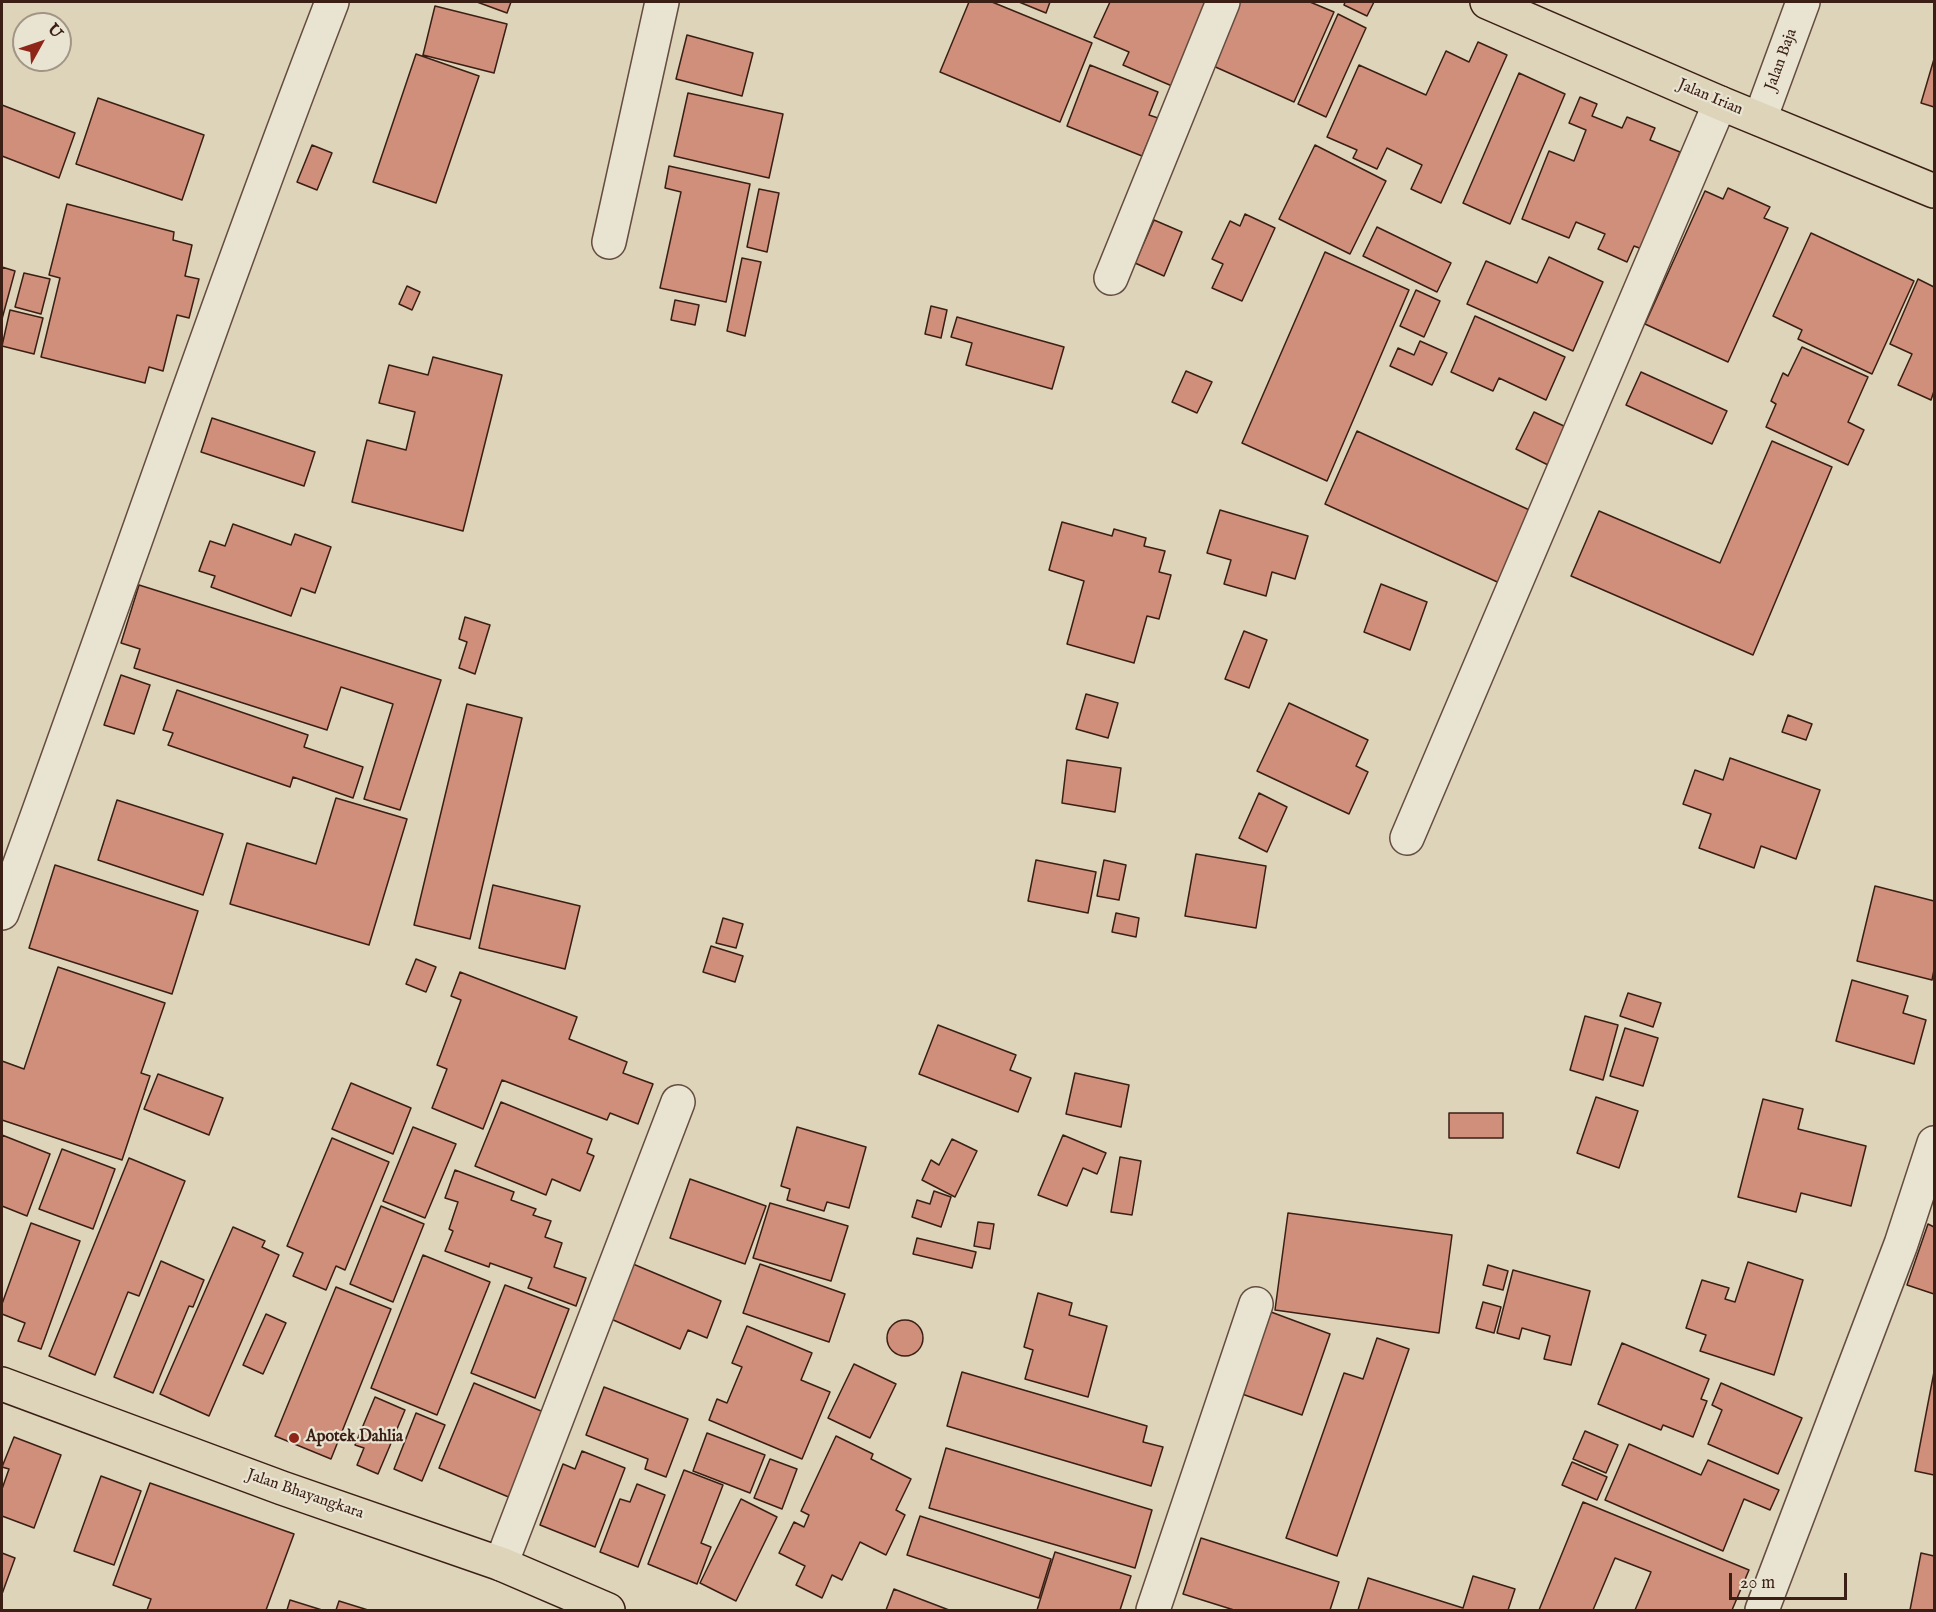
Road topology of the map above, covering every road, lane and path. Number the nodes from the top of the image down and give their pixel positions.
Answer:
1 (332, 2) edge
2 (662, 2) edge
3 (1223, 2) edge
4 (1487, 2) edge
5 (1803, 2) edge
6 (1720, 103) junction
7 (1760, 119) junction
8 (1935, 191) edge
9 (609, 242) dead end
10 (1111, 278) dead end
11 (1407, 838) dead end
12 (2, 913) edge
13 (678, 1102) dead end
14 (1935, 1143) edge
15 (1256, 1304) dead end
16 (2, 1384) edge
17 (501, 1564) junction
18 (608, 1611) edge
19 (1153, 1611) edge
20 (1762, 1611) edge

1 - 12 street
2 - 9 street
3 - 10 street
4 - 6 main road, Jalan Irian
5 - 7 street, Jalan Baja
6 - 7 main road, Jalan Irian
6 - 11 street
7 - 8 main road, Jalan Irian
13 - 17 street
14 - 20 street
15 - 19 street
16 - 17 main road, Jalan Bhayangkara
17 - 18 main road, Jalan Bhayangkara

